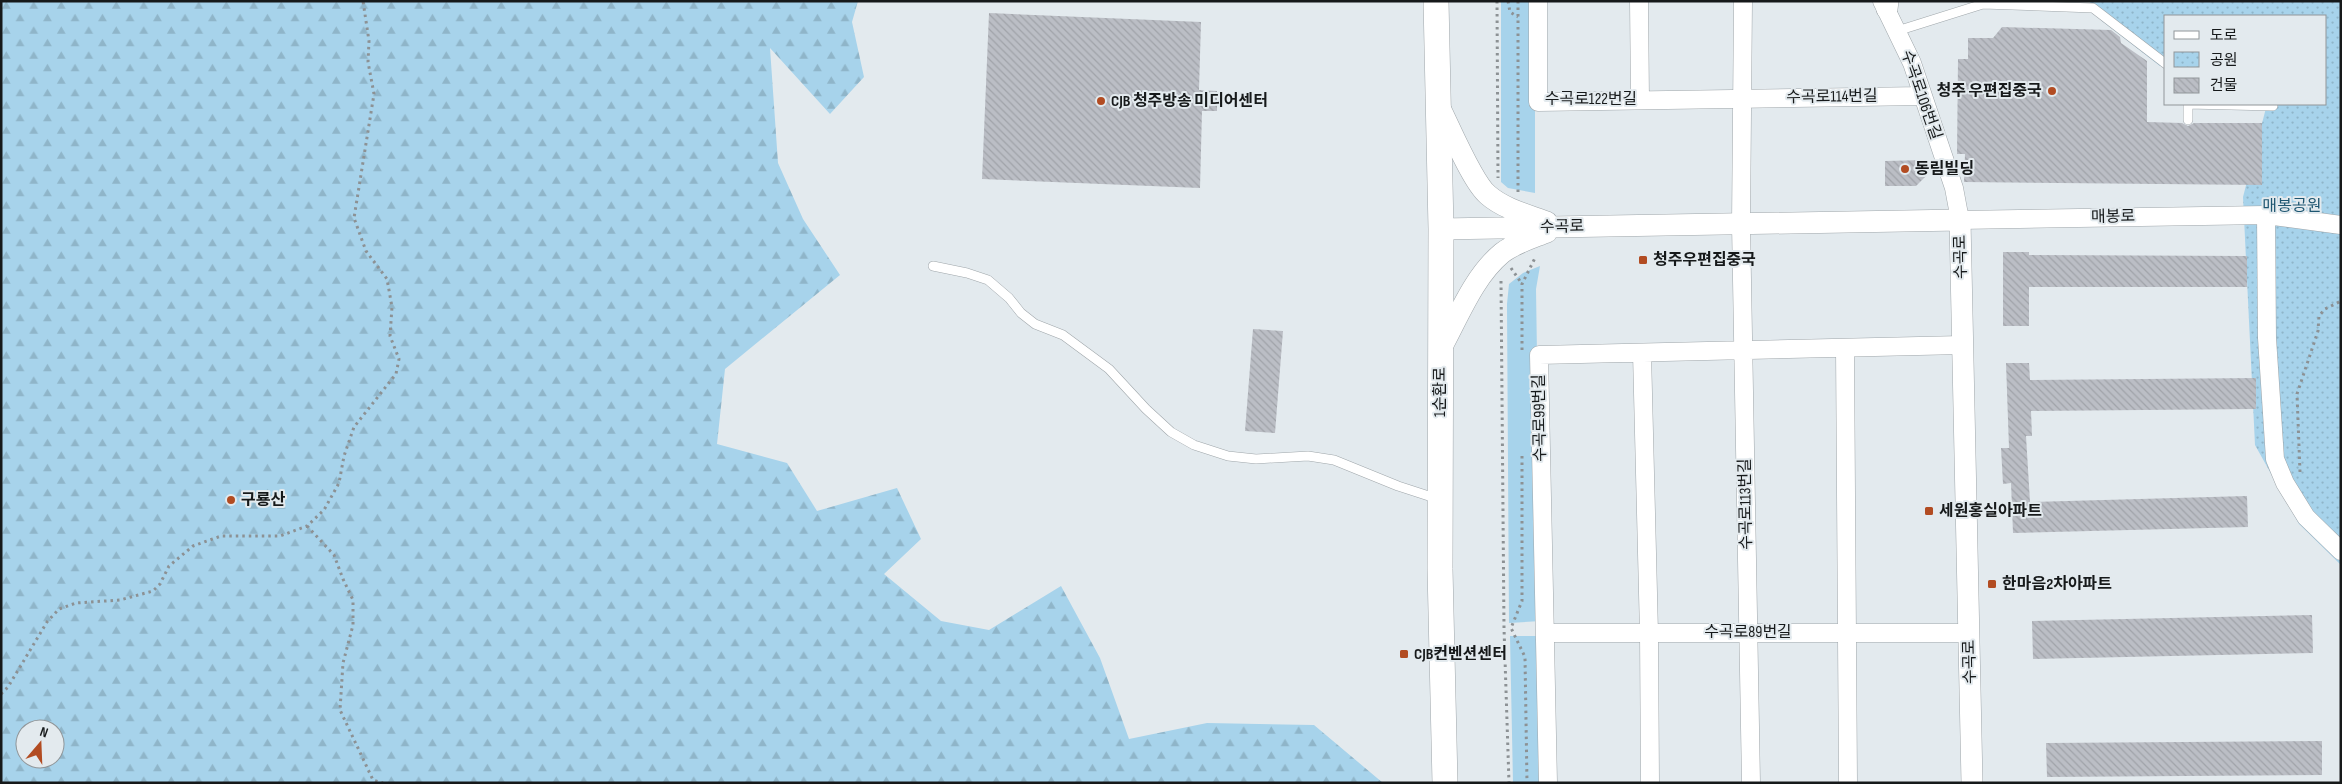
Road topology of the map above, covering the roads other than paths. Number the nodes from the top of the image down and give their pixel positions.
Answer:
1 (1436, 1) edge
2 (1538, 1) edge
3 (1639, 1) edge
4 (1743, 1) edge
5 (1885, 4) edge
6 (1897, 30) junction
7 (2164, 62) edge
8 (1922, 96) junction
9 (1742, 98) junction
10 (1640, 100) junction
11 (1438, 103) junction
12 (2188, 105) edge
13 (2230, 105) edge
14 (2273, 106) dead end
15 (2188, 120) dead end
16 (2266, 215) junction
17 (1960, 220) junction
18 (1740, 224) junction
19 (2341, 225) edge
20 (1559, 227) junction
21 (1441, 229) junction
22 (933, 266) dead end
23 (1962, 345) junction
24 (1845, 348) junction
25 (1440, 350) junction
26 (1744, 350) junction
27 (1642, 353) junction
28 (1440, 500) junction
29 (2341, 551) edge
30 (1748, 632) junction
31 (1848, 632) junction
32 (1545, 633) junction
33 (1649, 633) junction
34 (1970, 633) junction
35 (1548, 780) edge
36 (1848, 780) edge
37 (1445, 783) edge
38 (1650, 783) edge
39 (1751, 783) edge
40 (1972, 783) edge

1 - 11 main road, 1순환로
2 - 10 street, 수곡로122번길
3 - 10 street
4 - 9 street
5 - 6 street, 수곡로106번길
6 - 7 lane
6 - 8 street, 수곡로106번길
8 - 9 street, 수곡로114번길
8 - 17 street, 수곡로106번길
9 - 10 street, 수곡로122번길
9 - 18 street
11 - 20 street
11 - 21 main road, 1순환로
12 - 15 lane
13 - 14 lane
16 - 17 street, 매봉로
16 - 19 street, 매봉로
16 - 29 street
17 - 18 street, 수곡로
17 - 23 street, 수곡로
18 - 20 street, 수곡로
18 - 26 street, 수곡로113번길
20 - 21 street, 수곡로
20 - 25 street
21 - 25 main road, 1순환로
22 - 28 lane
23 - 24 street, 수곡로99번길
23 - 34 street, 수곡로
24 - 26 street, 수곡로99번길
24 - 31 street
25 - 28 main road, 1순환로
26 - 27 street, 수곡로99번길
26 - 30 street, 수곡로113번길
27 - 32 street, 수곡로99번길
27 - 33 street
28 - 37 main road, 1순환로
30 - 31 street, 수곡로89번길
30 - 33 street, 수곡로89번길
30 - 39 street, 수곡로113번길
31 - 34 street, 수곡로89번길
31 - 36 street
32 - 33 street, 수곡로89번길
32 - 35 street
33 - 38 street
34 - 40 street, 수곡로

